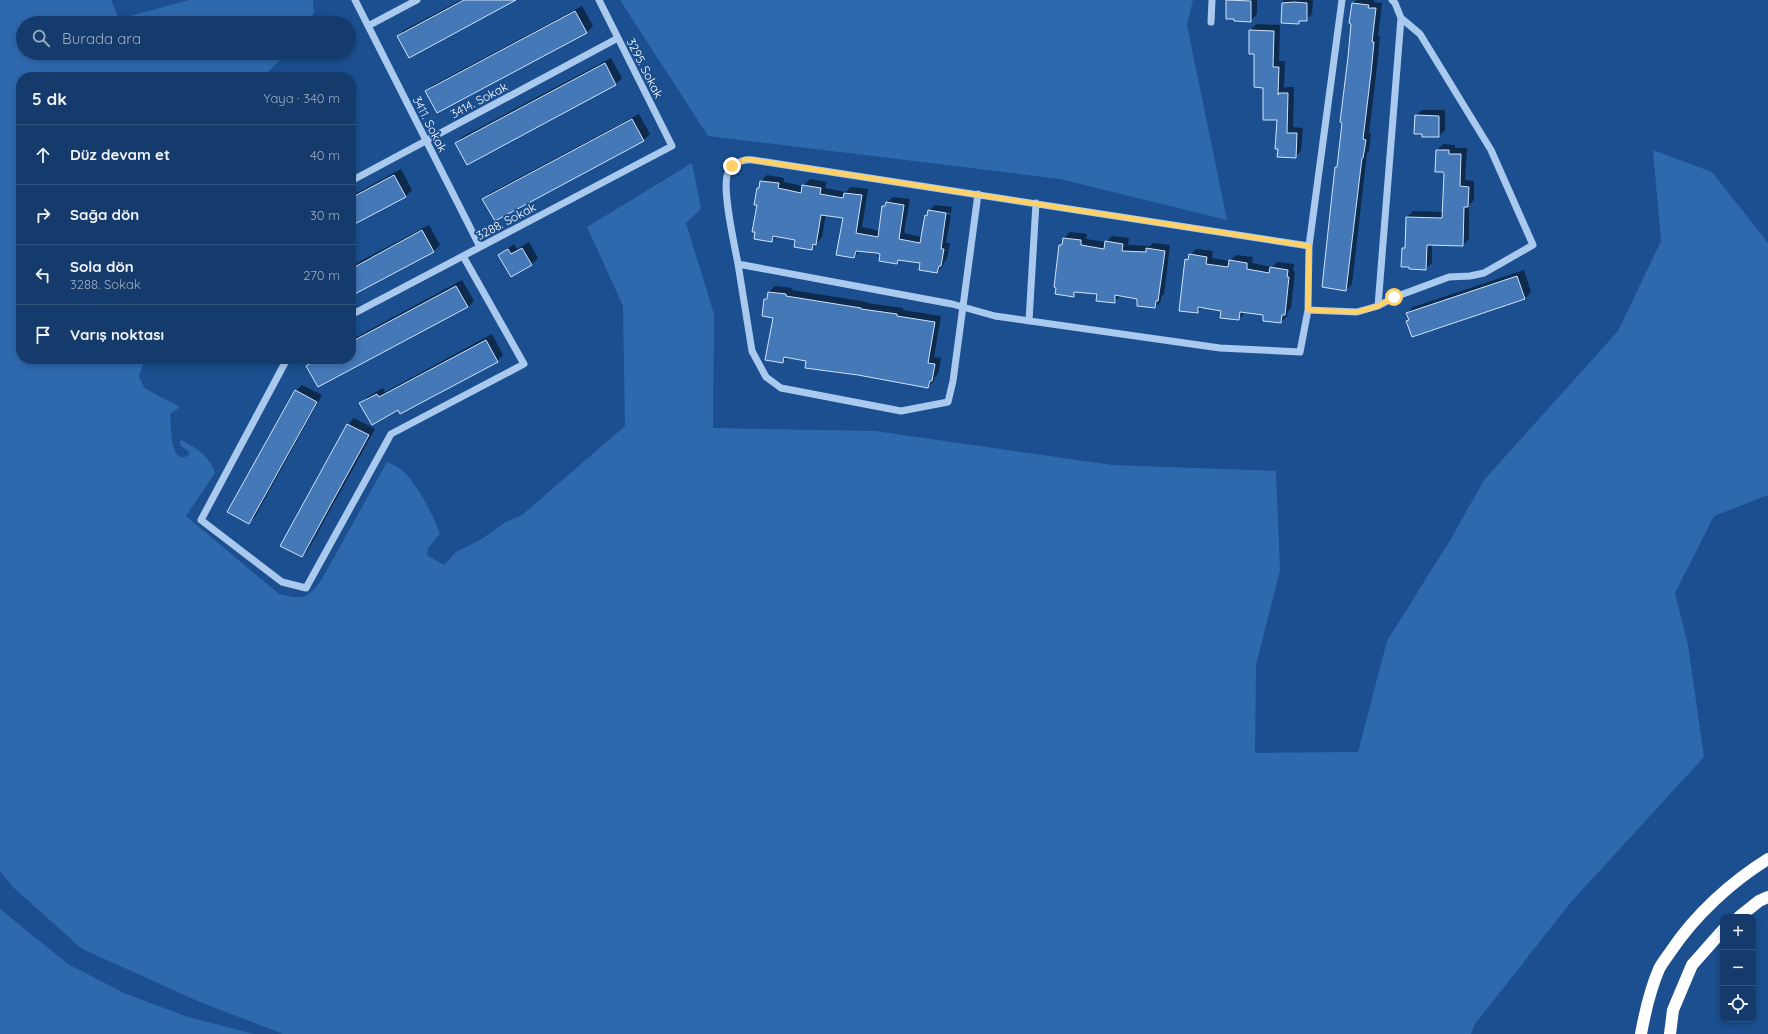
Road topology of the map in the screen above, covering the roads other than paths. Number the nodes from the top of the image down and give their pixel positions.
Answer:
1 (355, 0) edge
2 (417, 0) edge
3 (598, 0) edge
4 (1212, 0) edge
5 (1342, 0) edge
6 (1392, 0) edge
7 (1401, 18) junction
8 (1211, 22) dead end
9 (368, 26) junction
10 (618, 38) junction
11 (426, 141) junction
12 (672, 146) joint
13 (356, 178) edge
14 (978, 194) junction
15 (1036, 203) junction
16 (1309, 246) junction
17 (480, 247) junction
18 (463, 256) junction
19 (738, 264) junction
20 (1378, 306) junction
21 (962, 307) junction
22 (1308, 310) junction
23 (356, 312) edge
24 (1029, 321) junction
25 (284, 364) edge
26 (1768, 859) edge
27 (1768, 897) edge
28 (1743, 914) edge
29 (1720, 933) edge
30 (1641, 1034) edge
31 (1670, 1034) edge

1 - 9 street, 3411. Sokak
2 - 9 street
3 - 10 street, 3295. Sokak
4 - 8 street
5 - 16 street
6 - 7 street
7 - 20 street
7 - 20 street
9 - 11 street, 3411. Sokak
10 - 11 street, 3414. Sokak
10 - 12 street, 3295. Sokak
11 - 13 street, 3414. Sokak
11 - 17 street, 3411. Sokak
12 - 17 street, 3288. Sokak
14 - 15 street
14 - 19 street
14 - 21 street
15 - 16 street
15 - 24 street
16 - 22 street
17 - 18 street, 3288. Sokak
18 - 23 street, 3288. Sokak
18 - 25 street
19 - 21 street
19 - 21 street
20 - 22 street
21 - 24 street
22 - 24 street
26 - 30 highway
27 - 28 highway
29 - 31 highway

